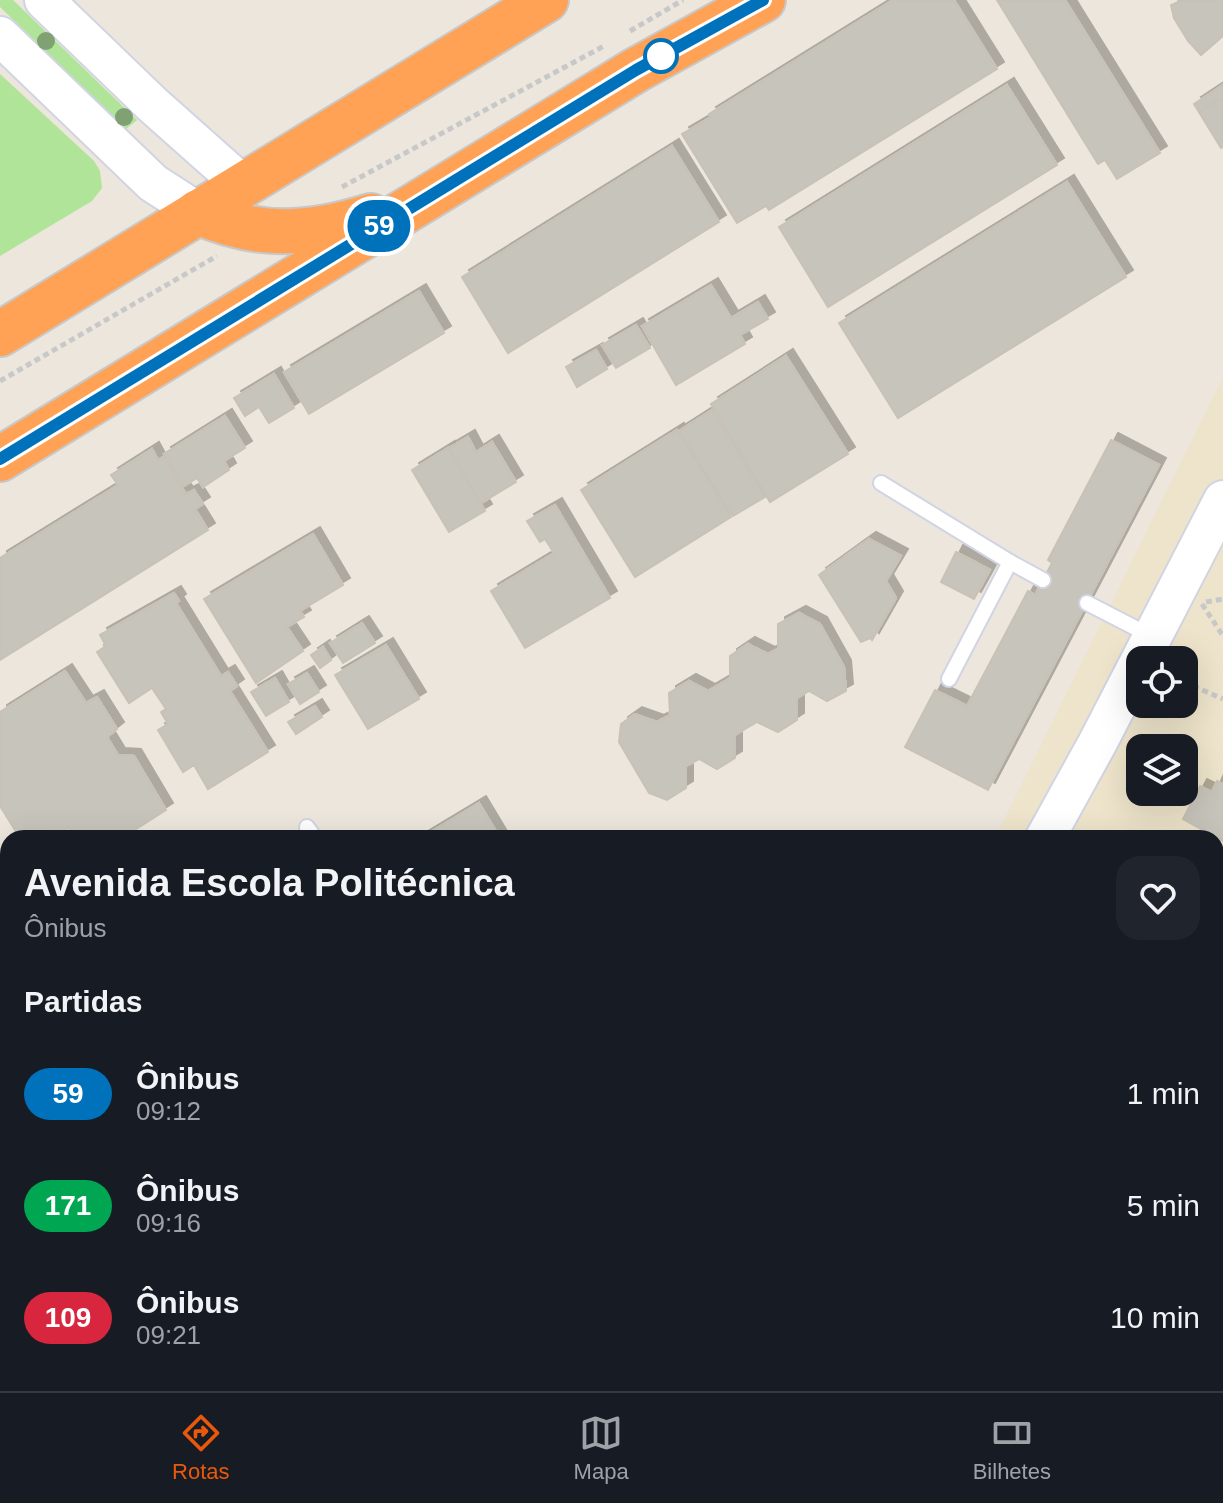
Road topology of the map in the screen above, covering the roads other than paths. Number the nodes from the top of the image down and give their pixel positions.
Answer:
1 (44, 0) edge
2 (546, 0) edge
3 (763, 0) edge
4 (0, 36) edge
5 (243, 185) junction
6 (420, 202) junction
7 (198, 212) junction
8 (0, 334) edge
9 (0, 459) edge
10 (881, 483) dead end
11 (1223, 500) edge
12 (1010, 562) junction
13 (1043, 580) dead end
14 (1087, 603) dead end
15 (1152, 636) junction
16 (949, 679) dead end
17 (1049, 830) edge

1 - 5 main road
2 - 5 highway
3 - 6 highway
4 - 7 main road
5 - 7 highway
6 - 7 highway
6 - 9 highway
7 - 8 highway
10 - 12 lane
11 - 15 main road
12 - 13 lane
12 - 16 lane
14 - 15 lane
15 - 17 main road

